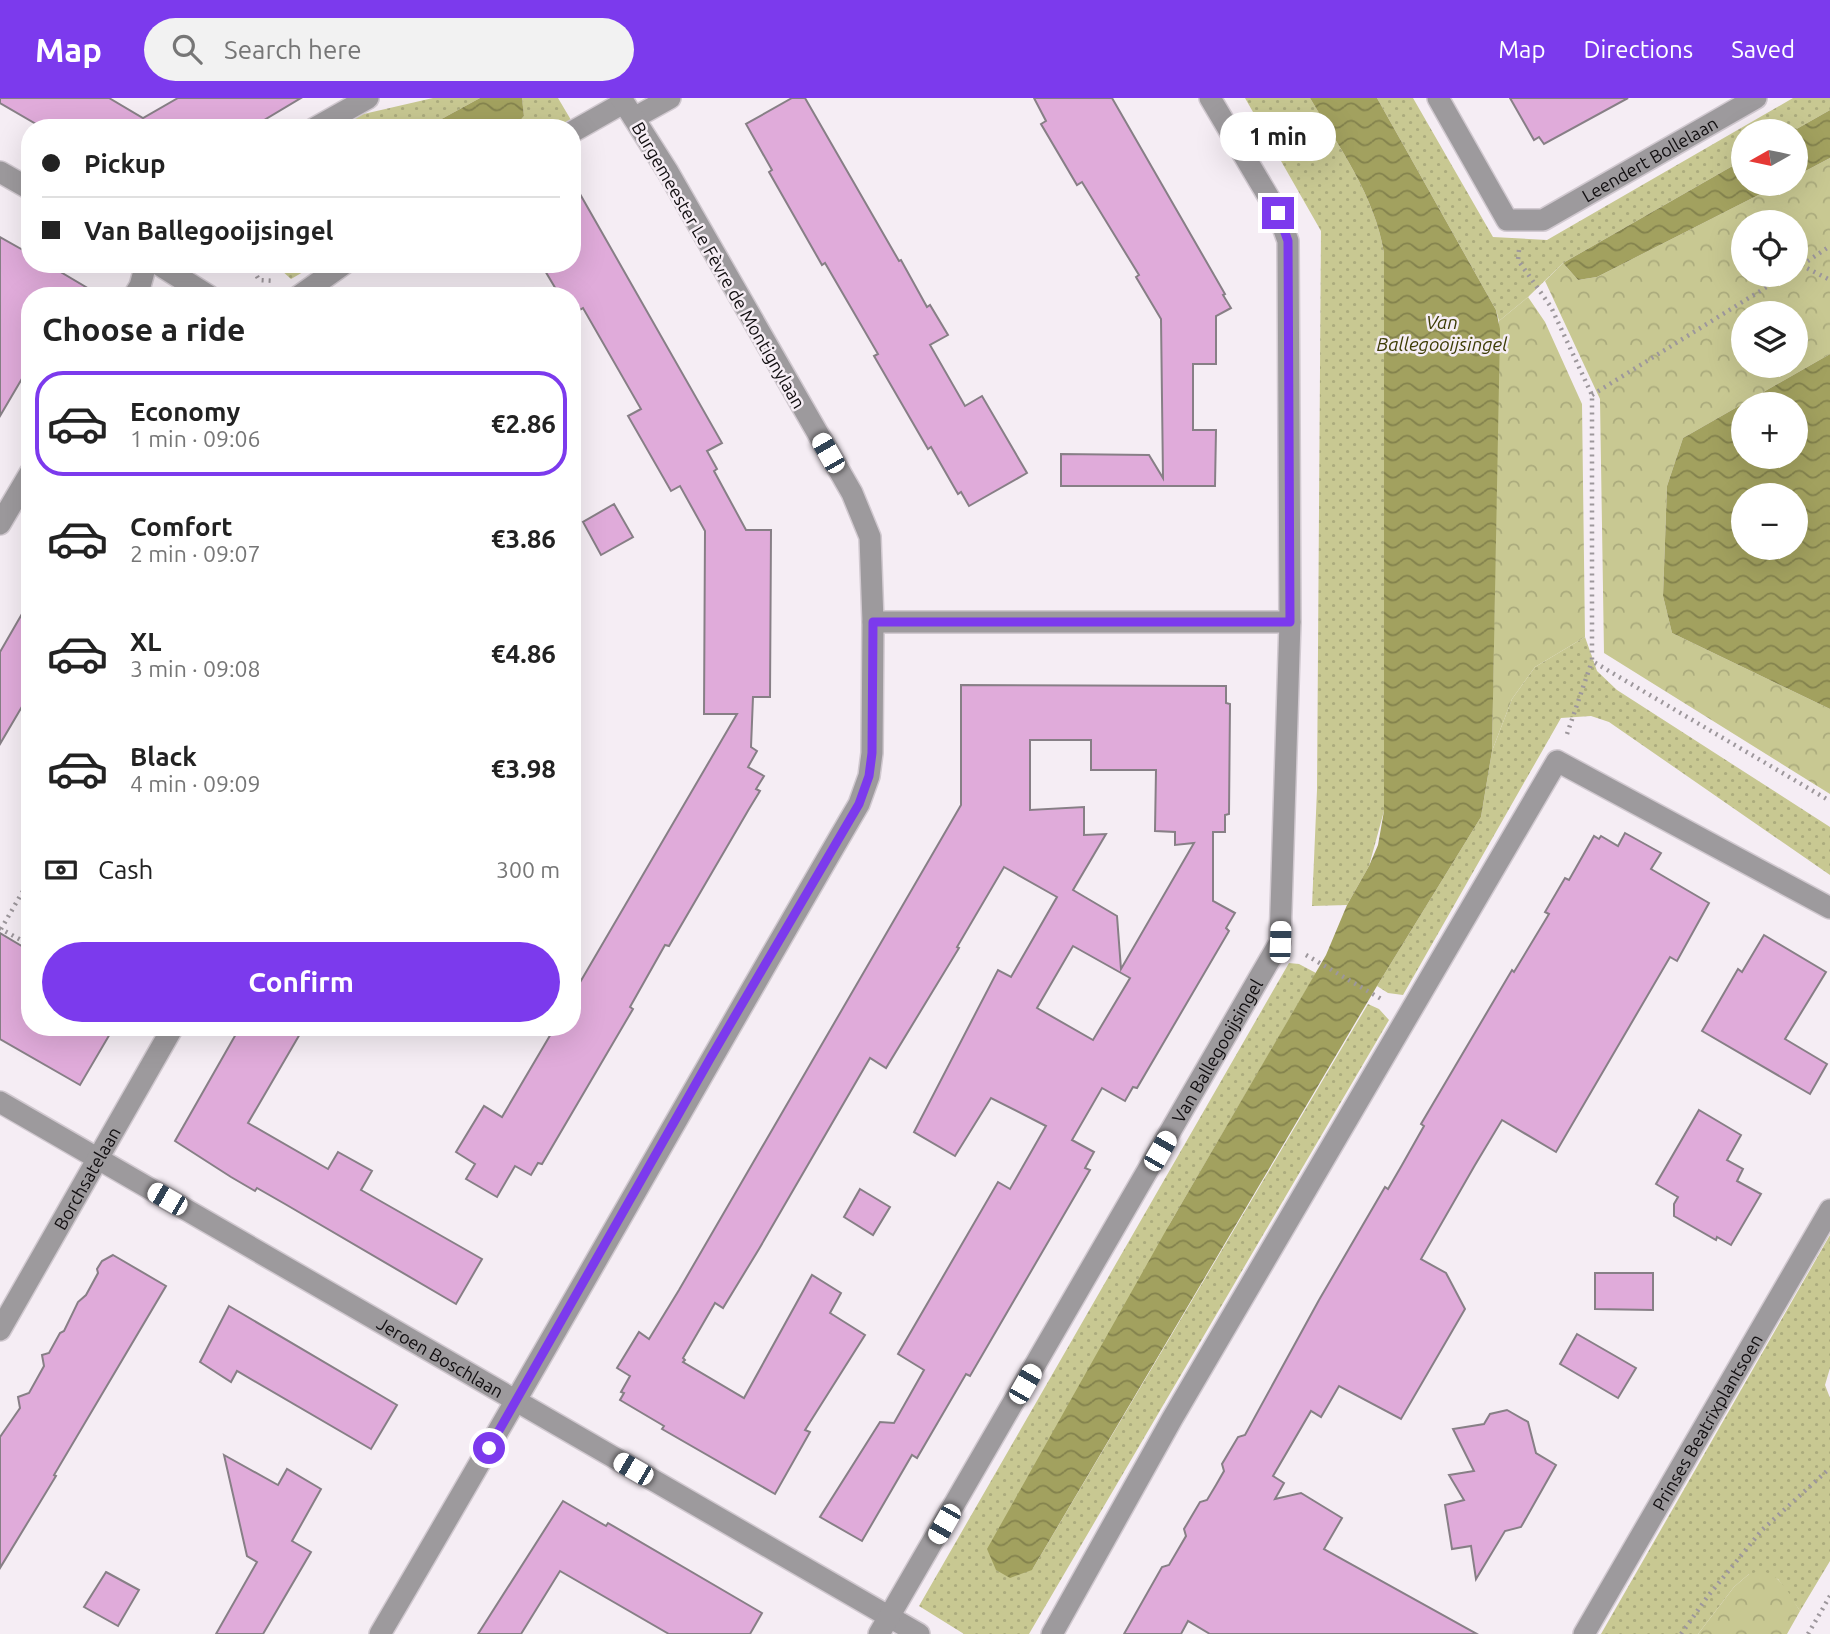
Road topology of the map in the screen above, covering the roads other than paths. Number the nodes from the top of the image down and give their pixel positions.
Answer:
1 (368, 98) edge
2 (670, 98) edge
3 (1210, 98) edge
4 (1438, 98) edge
5 (1756, 98) edge
6 (342, 104) edge
7 (626, 106) edge
8 (325, 119) edge
9 (581, 128) edge
10 (0, 172) edge
11 (21, 184) edge
12 (172, 273) edge
13 (331, 273) edge
14 (195, 287) edge
15 (312, 287) edge
16 (21, 488) edge
17 (0, 524) edge
18 (873, 622) junction
19 (1290, 622) junction
20 (1830, 908) edge
21 (168, 1036) edge
22 (0, 1102) edge
23 (97, 1158) junction
24 (1830, 1210) edge
25 (0, 1330) edge
26 (517, 1402) junction
27 (884, 1625) edge
28 (380, 1634) edge
29 (919, 1634) edge
30 (1052, 1634) edge
31 (1584, 1634) edge

1 - 6 street
2 - 7 street
3 - 19 street, Van Ballegooijsingel
4 - 5 street, Leendert Bollelaan
6 - 8 street
7 - 9 street
7 - 18 street, Burgemeester Le Fèvre de Montignylaan
10 - 11 street
12 - 14 street
13 - 15 street
16 - 17 street
18 - 19 street
18 - 26 street, Burgemeester Le Fèvre de Montignylaan
19 - 27 street, Van Ballegooijsingel
20 - 30 street
21 - 23 street, Borchsatelaan
22 - 23 street, Jeroen Boschlaan
23 - 25 street, Borchsatelaan
23 - 26 street, Jeroen Boschlaan
24 - 31 street, Prinses Beatrixplantsoen
26 - 27 street, Jeroen Boschlaan
26 - 28 street, Burgemeester Le Fèvre de Montignylaan
27 - 29 street, Jeroen Boschlaan

